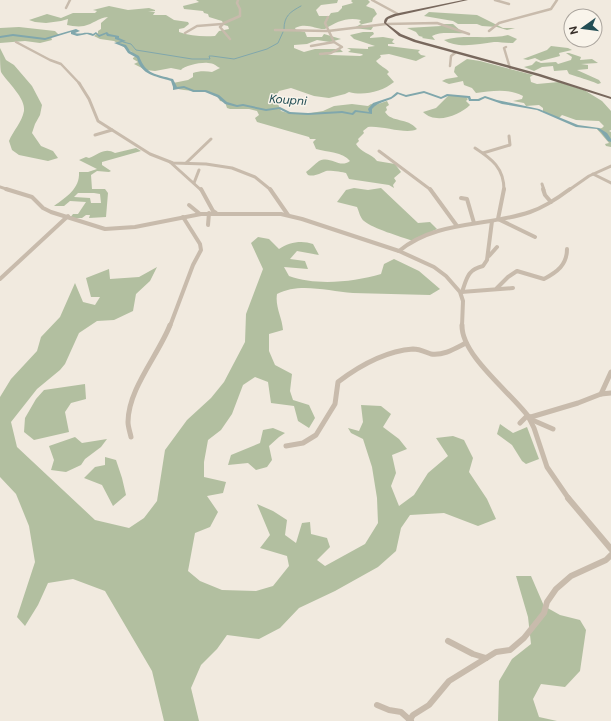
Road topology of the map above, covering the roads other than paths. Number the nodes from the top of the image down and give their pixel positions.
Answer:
1 (70, 0) edge
2 (238, 0) edge
3 (372, 0) edge
4 (467, 0) edge
5 (495, 0) edge
6 (556, 0) edge
7 (509, 4) dead end
8 (66, 8) dead end
9 (398, 14) junction
10 (328, 17) dead end
11 (222, 24) junction
12 (386, 24) junction
13 (275, 30) dead end
14 (328, 31) junction
15 (489, 31) dead end
16 (185, 33) dead end
17 (469, 34) dead end
18 (230, 39) dead end
19 (16, 42) dead end
20 (334, 42) junction
21 (311, 46) dead end
22 (506, 47) dead end
23 (455, 53) junction
24 (320, 54) dead end
25 (450, 66) dead end
26 (510, 68) junction
27 (611, 98) edge
28 (112, 130) junction
29 (95, 135) dead end
30 (509, 136) dead end
31 (211, 139) dead end
32 (475, 148) dead end
33 (379, 151) dead end
34 (483, 153) junction
35 (169, 162) junction
36 (186, 163) junction
37 (611, 166) edge
38 (199, 170) dead end
39 (593, 174) junction
40 (194, 183) junction
41 (611, 183) edge
42 (542, 184) dead end
43 (0, 187) edge
44 (461, 198) dead end
45 (552, 202) junction
46 (189, 205) dead end
47 (209, 213) junction
48 (216, 213) junction
49 (201, 214) junction
50 (68, 216) junction
51 (292, 216) junction
52 (182, 217) junction
53 (499, 220) junction
54 (492, 221) junction
55 (474, 223) junction
56 (208, 225) dead end
57 (457, 226) junction
58 (535, 237) dead end
59 (497, 247) dead end
60 (567, 249) dead end
61 (399, 251) junction
62 (489, 256) junction
63 (0, 279) edge
64 (497, 288) junction
65 (513, 288) dead end
66 (461, 292) junction
67 (466, 343) junction
68 (611, 372) edge
69 (611, 393) edge
70 (601, 394) junction
71 (528, 417) junction
72 (520, 423) dead end
73 (553, 429) dead end
74 (131, 437) dead end
75 (286, 446) dead end
76 (611, 548) edge
77 (611, 555) edge
78 (448, 641) dead end
79 (486, 658) junction
80 (376, 705) dead end
81 (410, 720) edge

1 - 8 street
2 - 11 street
3 - 9 street
4 - 9 main road
5 - 7 street
6 - 15 street
9 - 12 main road
10 - 14 street
11 - 16 street
11 - 18 street
12 - 14 street
12 - 17 street
12 - 23 main road
13 - 14 street
14 - 20 street
19 - 28 street
20 - 21 street
20 - 24 street
22 - 26 street
23 - 25 street
23 - 26 main road
26 - 27 main road
28 - 29 street
28 - 35 street
30 - 34 street
31 - 36 street
32 - 34 street
33 - 57 street
34 - 53 street
35 - 36 street
35 - 40 street
36 - 51 street
37 - 39 street
38 - 40 street
39 - 41 street
39 - 45 street
40 - 48 street
42 - 45 street
43 - 50 street
44 - 55 street
45 - 53 street
46 - 49 street
47 - 48 street
47 - 49 street
47 - 56 street
48 - 51 street
49 - 52 street
50 - 52 street
50 - 63 street
51 - 61 street
52 - 74 street
53 - 54 street
53 - 58 street
54 - 55 street
54 - 62 street
55 - 57 street
57 - 61 street
59 - 62 street
60 - 64 street
61 - 66 street
62 - 66 street
64 - 65 street
64 - 66 street
66 - 67 street
67 - 71 street
67 - 75 street
68 - 70 street
69 - 70 street
70 - 71 street
71 - 72 street
71 - 73 street
71 - 76 street
77 - 79 street
78 - 79 street
79 - 81 street
80 - 81 street

